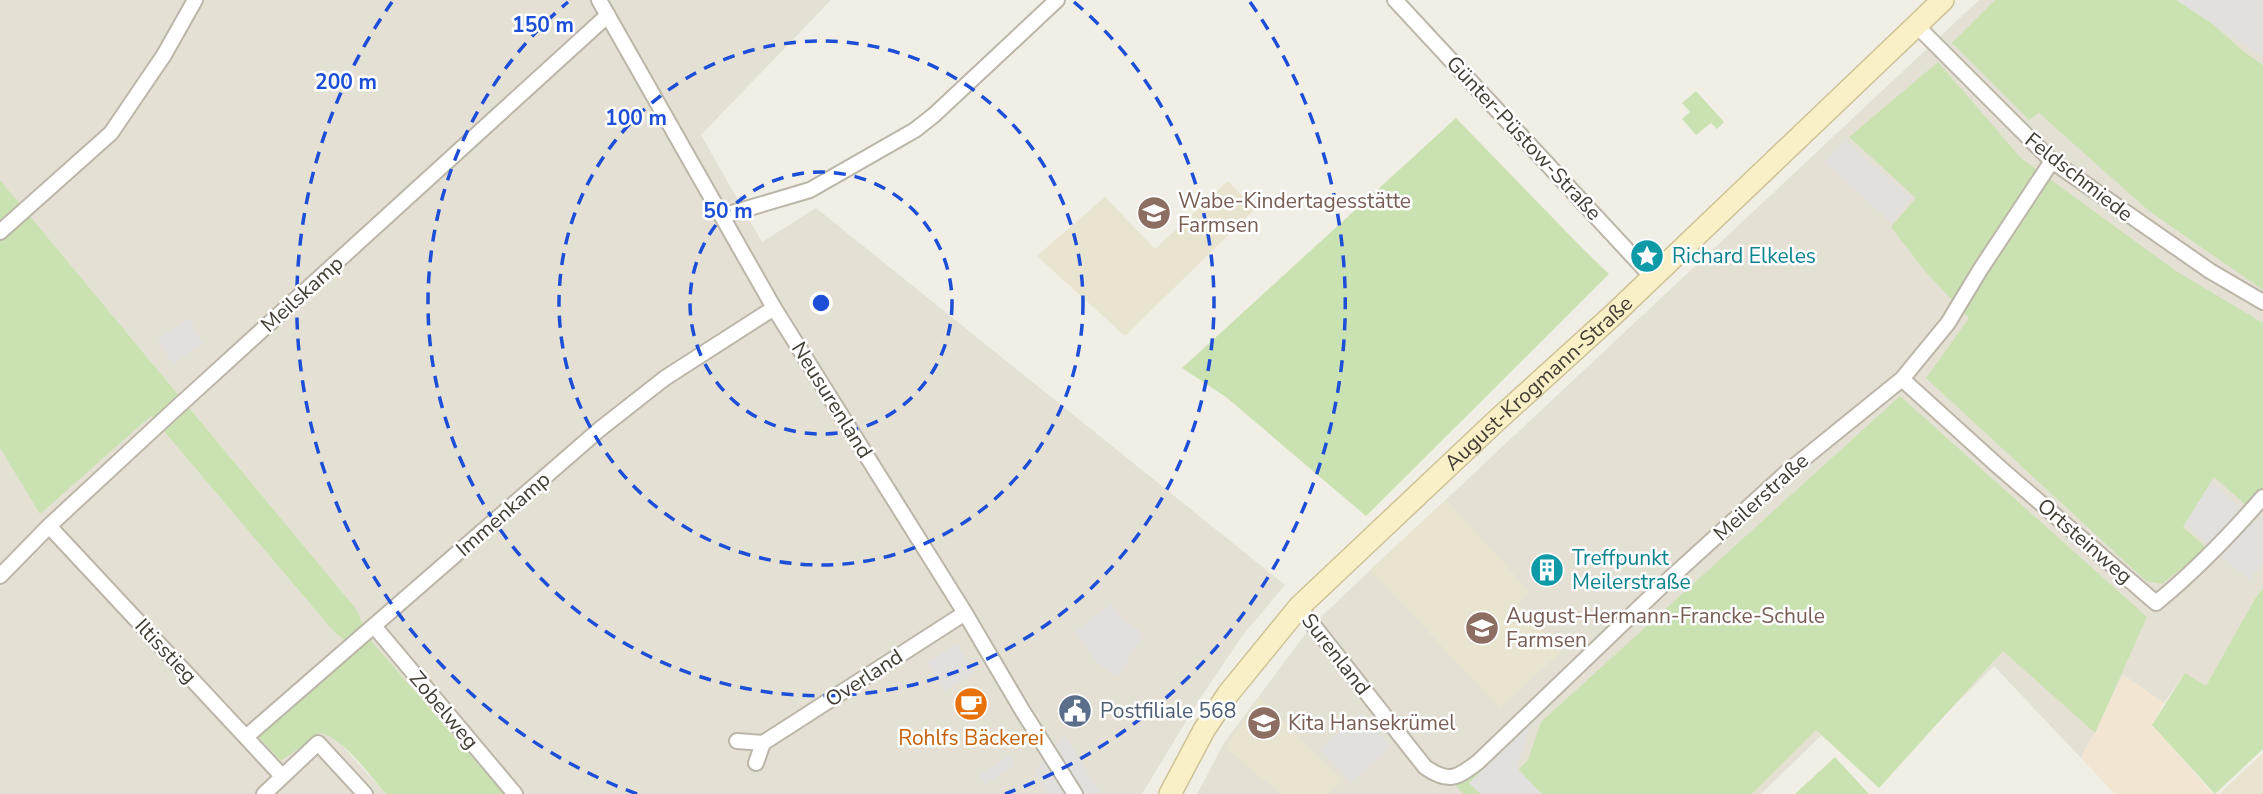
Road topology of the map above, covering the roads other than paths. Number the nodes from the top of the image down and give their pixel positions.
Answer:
1 (195, 0) edge
2 (600, 0) edge
3 (1057, 0) edge
4 (1395, 0) edge
5 (1935, 2) edge
6 (608, 16) junction
7 (1916, 24) junction
8 (2052, 161) junction
9 (722, 216) junction
10 (0, 232) edge
11 (1653, 277) junction
12 (2263, 302) edge
13 (774, 308) junction
14 (1902, 379) junction
15 (2263, 497) edge
16 (49, 526) junction
17 (0, 576) edge
18 (1299, 607) junction
19 (965, 613) junction
20 (374, 626) junction
21 (246, 737) junction
22 (737, 741) dead end
23 (763, 743) junction
24 (756, 764) dead end
25 (1424, 767) joint
26 (282, 776) junction
27 (264, 794) edge
28 (365, 794) edge
29 (515, 794) edge
30 (1075, 794) edge
31 (1170, 794) edge

1 - 10 street
2 - 6 street, Neusurenland
3 - 9 street
4 - 11 street, Günter-Püstow-Straße
5 - 7 main road, August-Krogmann-Straße
6 - 9 street, Neusurenland
6 - 16 street, Meilskamp
7 - 8 street, Feldschmiede
7 - 11 main road, August-Krogmann-Straße
8 - 12 street, Feldschmiede
8 - 14 street, Meilerstraße
9 - 13 street, Neusurenland
11 - 18 main road, August-Krogmann-Straße
13 - 19 street, Neusurenland
13 - 20 street, Immenkamp
14 - 15 street, Ortsteinweg
14 - 25 street, Meilerstraße
16 - 17 street, Meilskamp
16 - 21 street, Iltisstieg
18 - 25 street, Surenland
18 - 31 main road, August-Krogmann-Straße
19 - 23 street, Overland
19 - 30 street, Neusurenland
20 - 21 street, Immenkamp
20 - 29 street, Zobelweg
21 - 26 street, Iltisstieg
22 - 23 street
23 - 24 street
26 - 27 street
26 - 28 street

